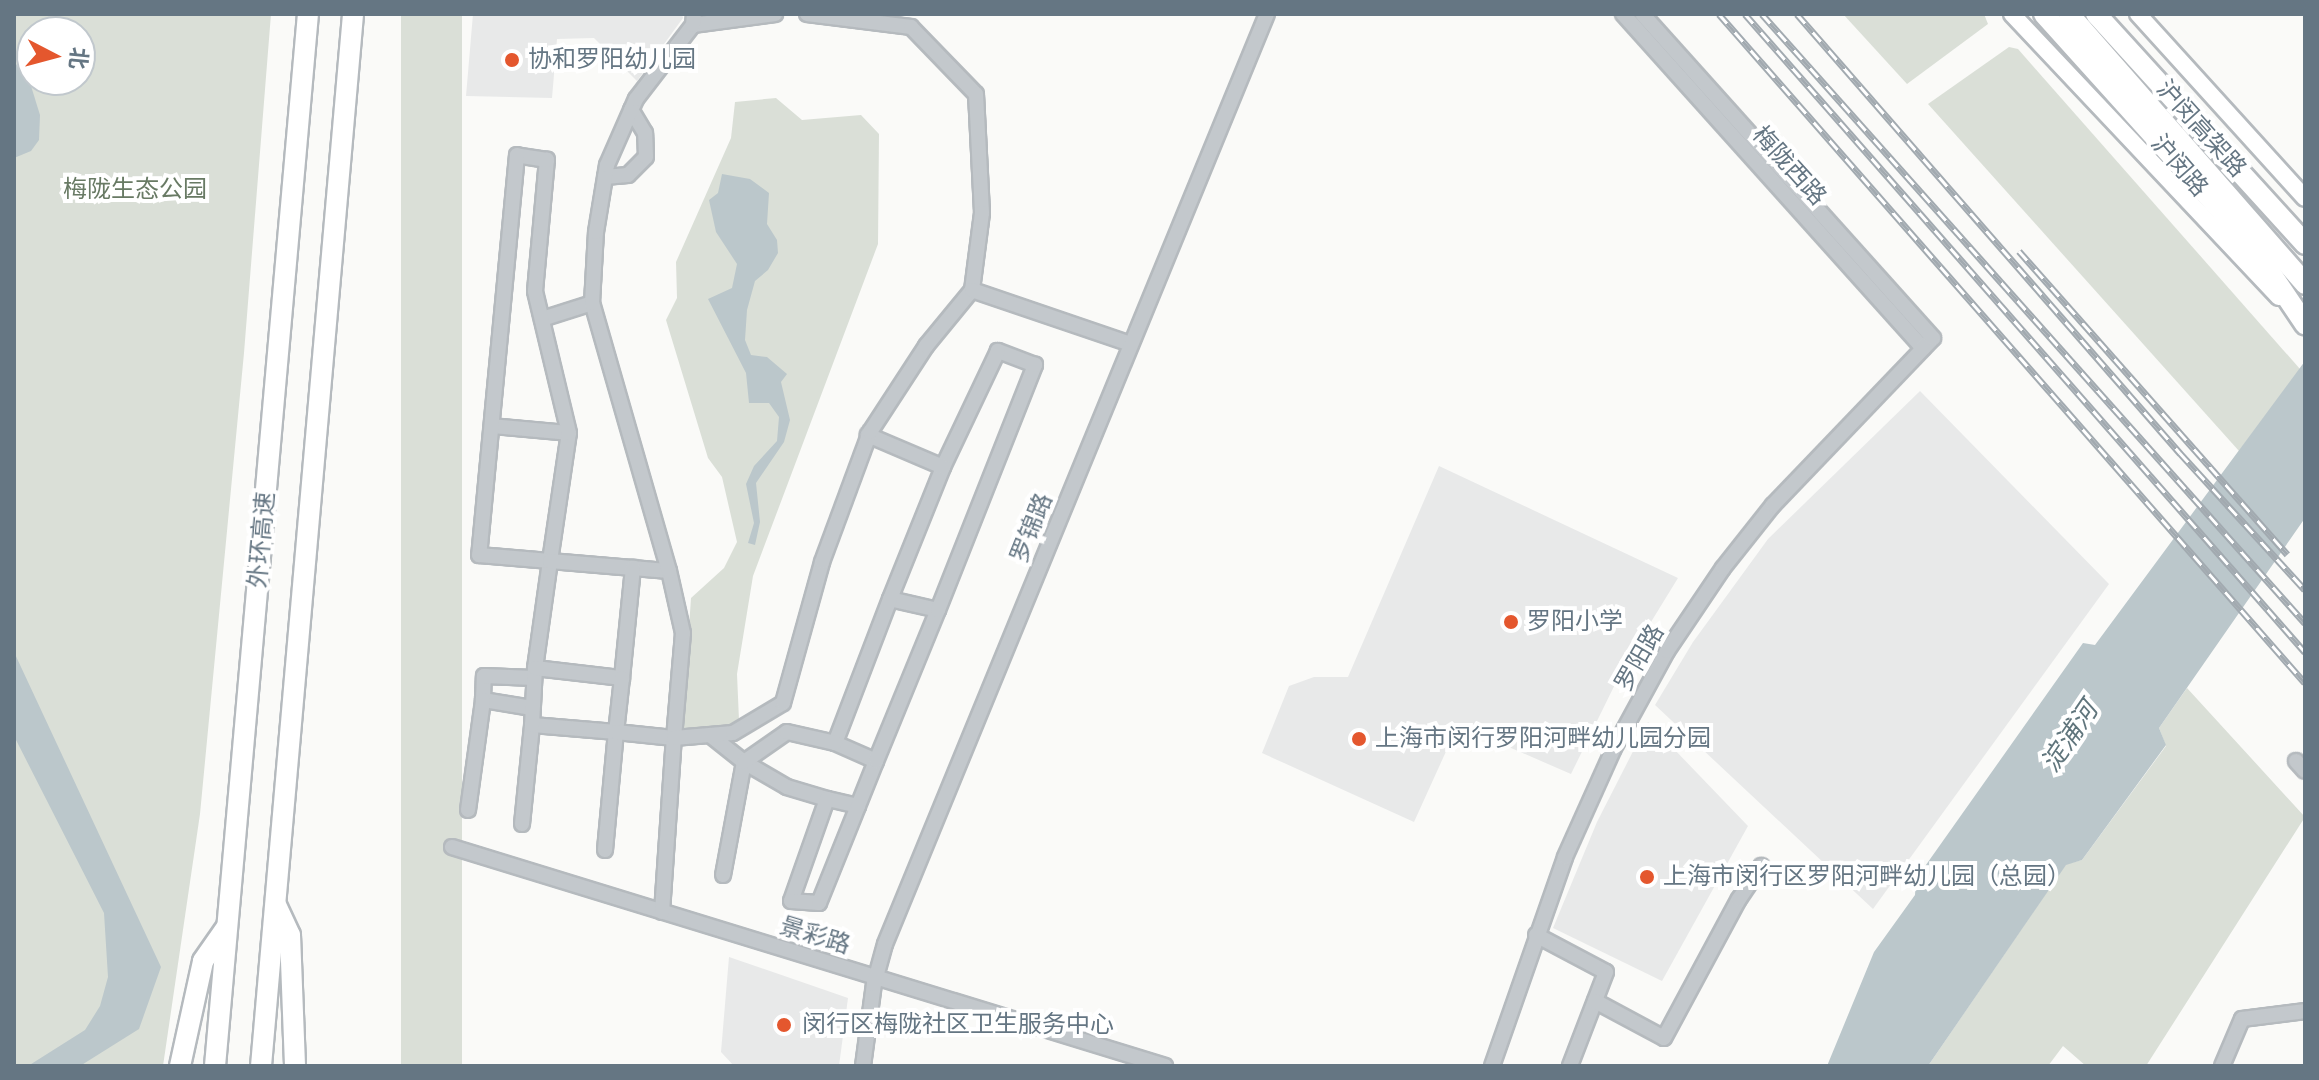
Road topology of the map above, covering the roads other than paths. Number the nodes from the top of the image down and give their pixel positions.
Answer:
1 (308, 14) edge
2 (353, 14) edge
3 (775, 14) edge
4 (807, 14) edge
5 (1267, 14) edge
6 (1623, 14) edge
7 (1642, 14) edge
8 (2012, 14) edge
9 (2044, 14) edge
10 (2059, 14) edge
11 (2069, 14) edge
12 (2096, 14) edge
13 (2109, 14) edge
14 (2138, 14) edge
15 (2151, 14) edge
16 (836, 16) edge
17 (693, 20) edge
18 (912, 20) edge
19 (2195, 73) junction
20 (631, 110) junction
21 (2193, 119) junction
22 (2173, 133) junction
23 (1773, 170) junction
24 (605, 177) junction
25 (2305, 198) edge
26 (2305, 244) edge
27 (2305, 284) edge
28 (972, 290) junction
29 (592, 303) junction
30 (542, 319) junction
31 (2305, 324) edge
32 (1928, 343) joint
33 (1131, 344) junction
34 (492, 426) junction
35 (569, 433) junction
36 (868, 435) junction
37 (943, 467) junction
38 (550, 561) junction
39 (633, 568) junction
40 (669, 571) junction
41 (890, 599) junction
42 (938, 610) junction
43 (534, 673) junction
44 (622, 678) junction
45 (483, 700) junction
46 (532, 708) junction
47 (532, 725) junction
48 (616, 732) junction
49 (710, 735) junction
50 (674, 738) junction
51 (835, 743) junction
52 (876, 761) junction
53 (744, 762) junction
54 (827, 799) junction
55 (858, 806) junction
56 (468, 810) dead end
57 (522, 824) dead end
58 (452, 847) dead end
59 (605, 850) dead end
60 (1761, 866) dead end
61 (723, 875) dead end
62 (275, 903) junction
63 (662, 912) junction
64 (228, 926) junction
65 (1536, 935) junction
66 (875, 977) junction
67 (1595, 1001) junction
68 (2305, 1011) edge
69 (180, 1066) edge
70 (215, 1066) edge
71 (261, 1066) edge
72 (295, 1066) edge
73 (863, 1066) edge
74 (1165, 1066) edge
75 (1492, 1066) edge
76 (1570, 1066) edge
77 (2222, 1066) edge

1 - 64 highway, 外环高速
2 - 62 highway, 外环高速
3 - 17 street
4 - 16 street
5 - 33 street, 罗锦路
6 - 23 street, 梅陇西路
7 - 23 street, 梅陇西路
8 - 31 main road
9 - 31 highway, 沪闵路
10 - 22 highway
11 - 22 highway, 沪闵高架路
12 - 21 highway, 沪闵高架路
13 - 21 highway
14 - 19 main road
15 - 19 main road
16 - 18 street
17 - 20 street
18 - 28 street
19 - 25 main road
20 - 24 street
20 - 24 street
21 - 26 highway, 沪闵高架路
22 - 27 highway, 沪闵高架路
23 - 32 street, 梅陇西路
24 - 29 street
28 - 33 street
28 - 36 street
29 - 30 street
29 - 40 street
30 - 34 street
30 - 35 street
32 - 65 street, 罗阳路
33 - 66 street, 罗锦路
34 - 35 street
34 - 38 street
35 - 38 street
36 - 37 street
36 - 49 street
37 - 41 street
37 - 42 street
38 - 39 street
38 - 43 street
39 - 40 street
39 - 44 street
40 - 50 street
41 - 42 street
41 - 51 street
42 - 52 street
43 - 44 street
43 - 45 street
43 - 46 street
44 - 48 street
45 - 46 street
45 - 56 street
46 - 47 street
47 - 48 street
47 - 57 street
48 - 50 street
48 - 59 street
49 - 50 street
49 - 53 street
50 - 63 street
51 - 52 street
51 - 53 street
52 - 55 street
53 - 54 street
53 - 61 street
54 - 55 street
54 - 55 street
58 - 63 street, 景彩路
60 - 67 street
62 - 71 highway, 外环高速
62 - 72 highway
63 - 66 street, 景彩路
64 - 69 highway
64 - 70 highway, 外环高速
65 - 67 street
65 - 75 street, 罗阳路
66 - 73 street, 罗锦路
66 - 74 street, 景彩路
67 - 76 street
68 - 77 street

